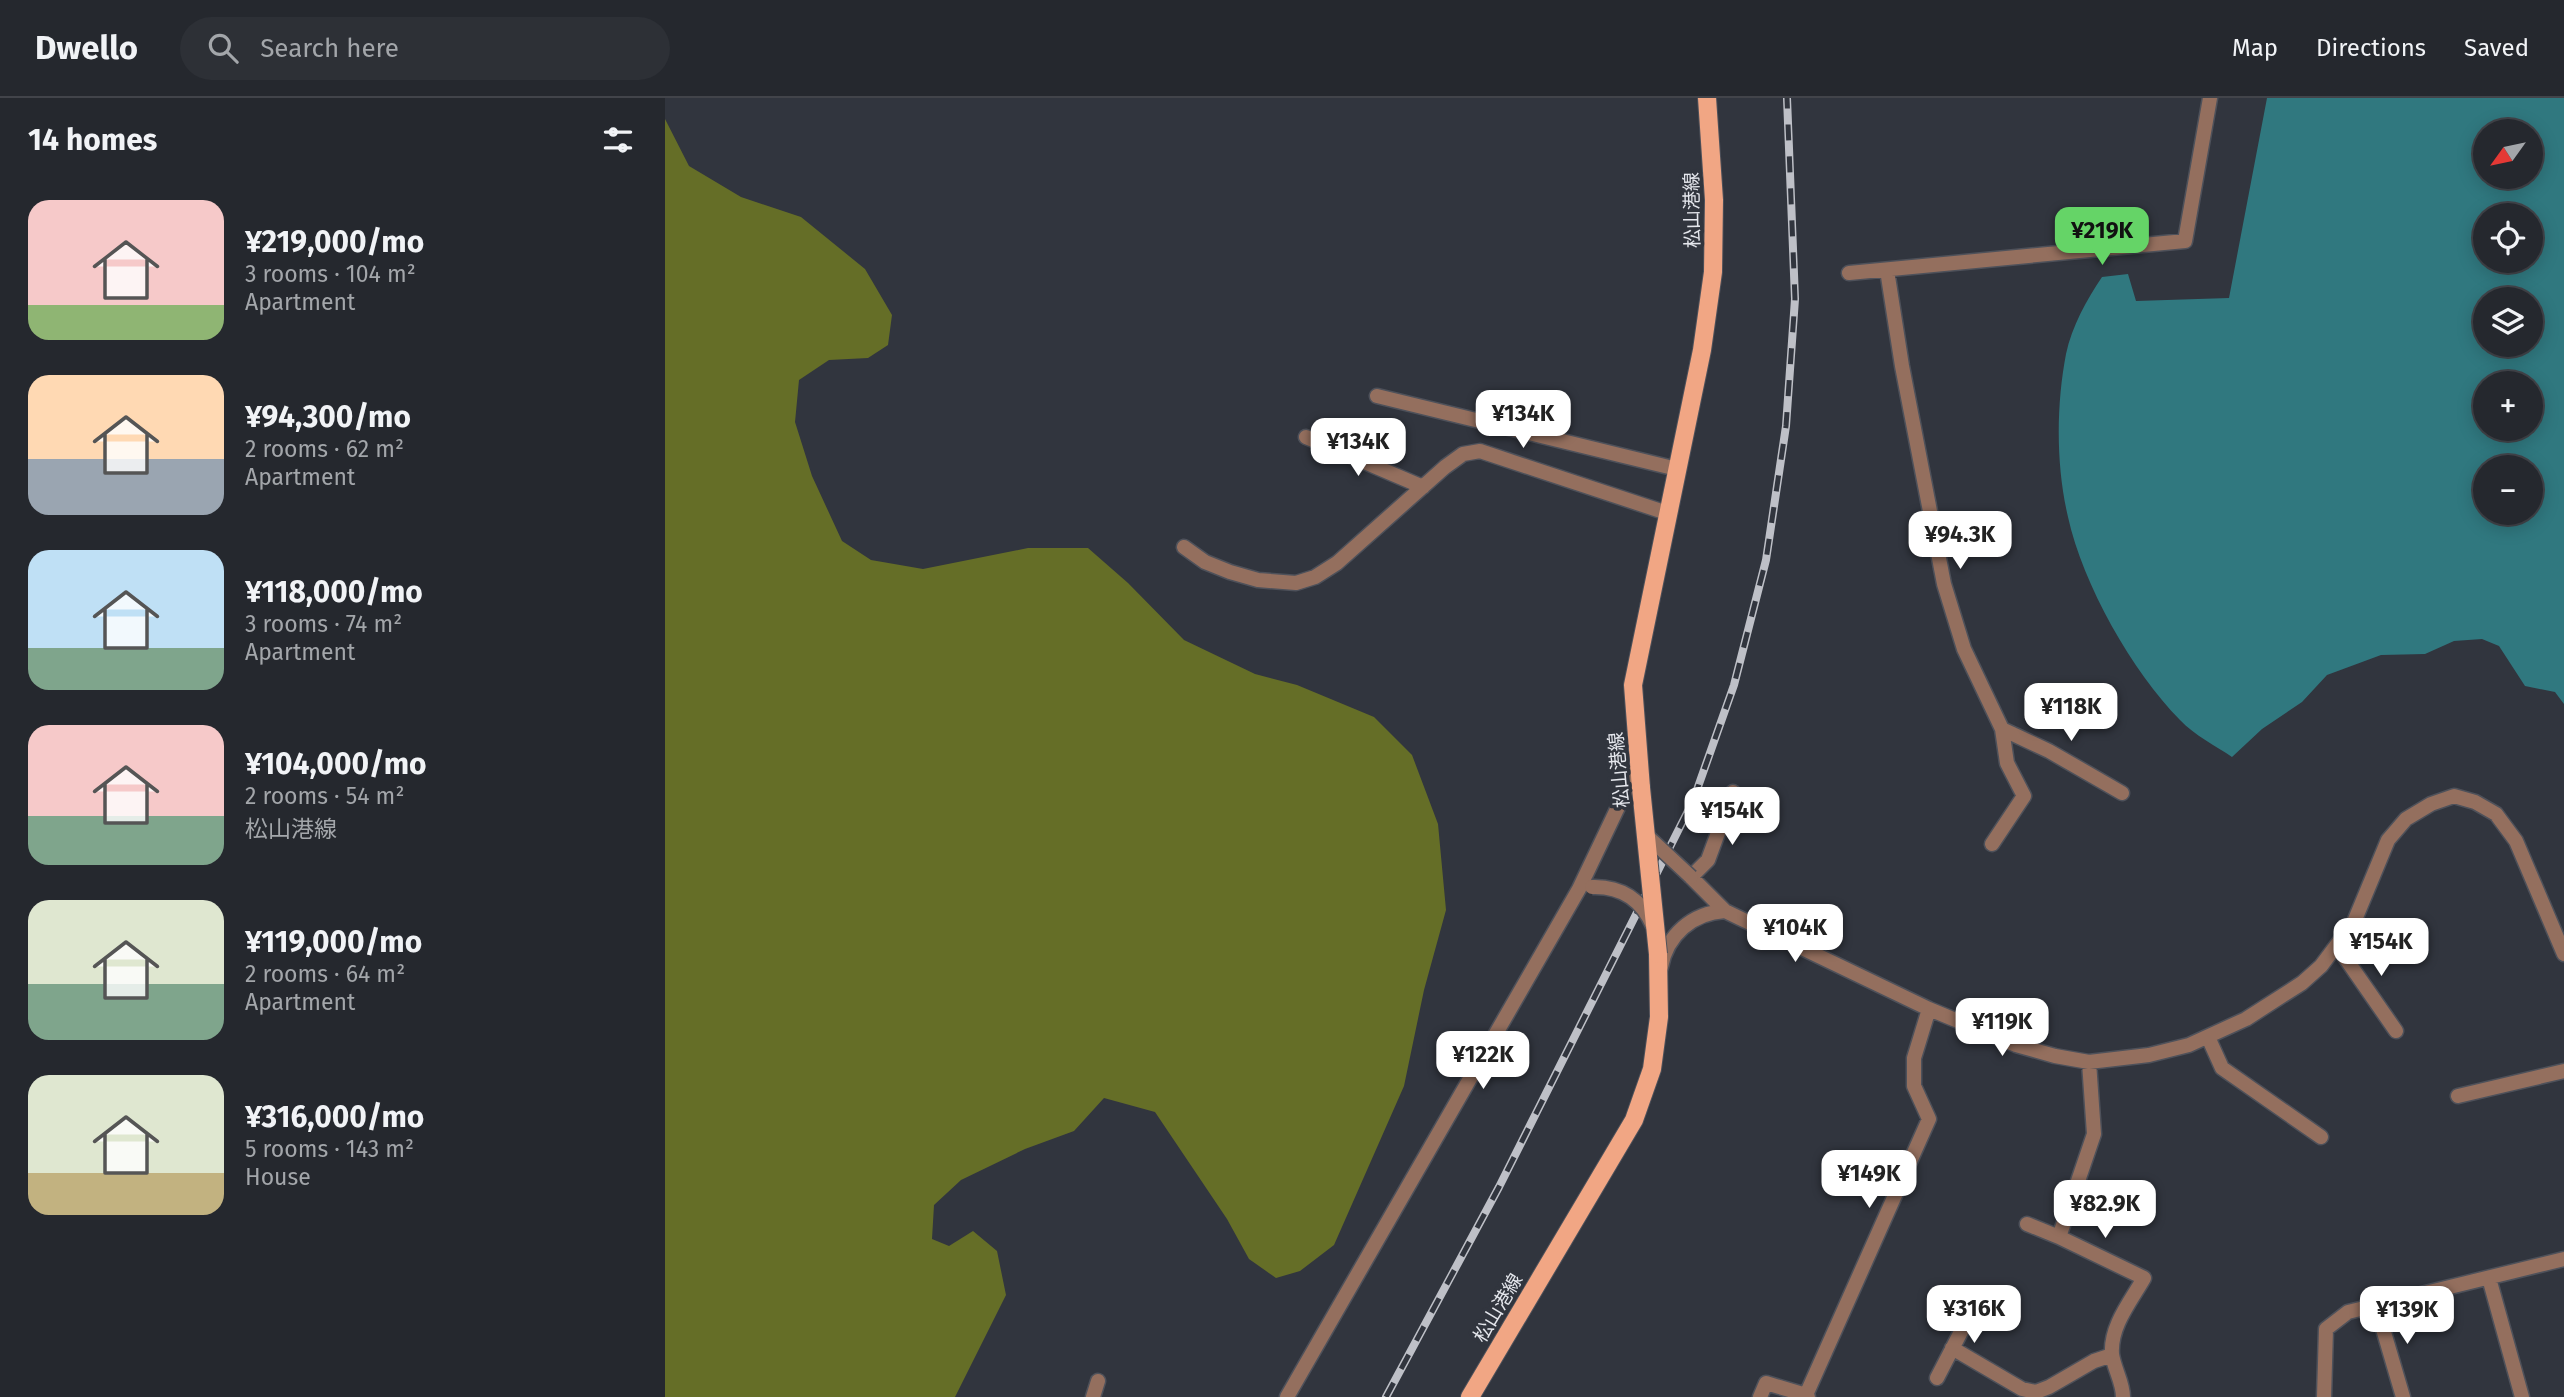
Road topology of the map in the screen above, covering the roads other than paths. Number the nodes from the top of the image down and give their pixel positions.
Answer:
1 (1707, 98) edge
2 (2210, 98) edge
3 (1887, 270) junction
4 (1849, 273) dead end
5 (1377, 396) dead end
6 (1306, 437) dead end
7 (1677, 469) junction
8 (1423, 487) junction
9 (1667, 513) junction
10 (1184, 547) dead end
11 (2002, 729) junction
12 (1639, 763) junction
13 (1733, 792) dead end
14 (2122, 793) dead end
15 (1646, 835) junction
16 (1992, 844) dead end
17 (1691, 877) junction
18 (1585, 888) junction
19 (1725, 911) junction
20 (2337, 946) junction
21 (1658, 950) junction
22 (2564, 954) edge
23 (1660, 979) junction
24 (1929, 1009) junction
25 (2396, 1031) dead end
26 (2209, 1037) junction
27 (2089, 1062) junction
28 (2564, 1071) edge
29 (2458, 1096) dead end
30 (2321, 1137) dead end
31 (2027, 1224) dead end
32 (2059, 1237) junction
33 (2564, 1259) edge
34 (2489, 1278) junction
35 (1980, 1295) dead end
36 (2376, 1305) junction
37 (1952, 1348) junction
38 (2112, 1355) junction
39 (1937, 1378) dead end
40 (1098, 1381) dead end
41 (1807, 1396) edge
42 (1093, 1397) edge
43 (1287, 1397) edge
44 (1470, 1397) edge
45 (1760, 1397) edge
46 (2123, 1397) edge
47 (2324, 1397) edge
48 (2403, 1397) edge
49 (2522, 1397) edge

1 - 7 main road, 松山港線
2 - 3 street
3 - 4 street
3 - 11 street
5 - 7 street
6 - 8 street
7 - 9 main road, 松山港線
8 - 9 street
8 - 10 street
9 - 12 main road, 松山港線
11 - 14 street
11 - 16 street
12 - 15 main road, 松山港線, bridge
12 - 18 street
13 - 17 street
15 - 17 street, bridge
15 - 21 main road, 松山港線, bridge
17 - 19 street
18 - 21 street, bridge
18 - 43 street
19 - 23 street
19 - 24 street
20 - 22 street
20 - 25 street
20 - 26 street
21 - 23 main road, 松山港線
23 - 44 main road, 松山港線
24 - 27 street
24 - 41 street
26 - 27 street
26 - 30 street
27 - 32 street
28 - 29 street
31 - 32 street
32 - 38 street
33 - 34 street
34 - 36 street
34 - 49 street
35 - 37 street
36 - 47 street
36 - 48 street
37 - 38 street
37 - 39 street
38 - 46 street
40 - 42 street
41 - 45 street

